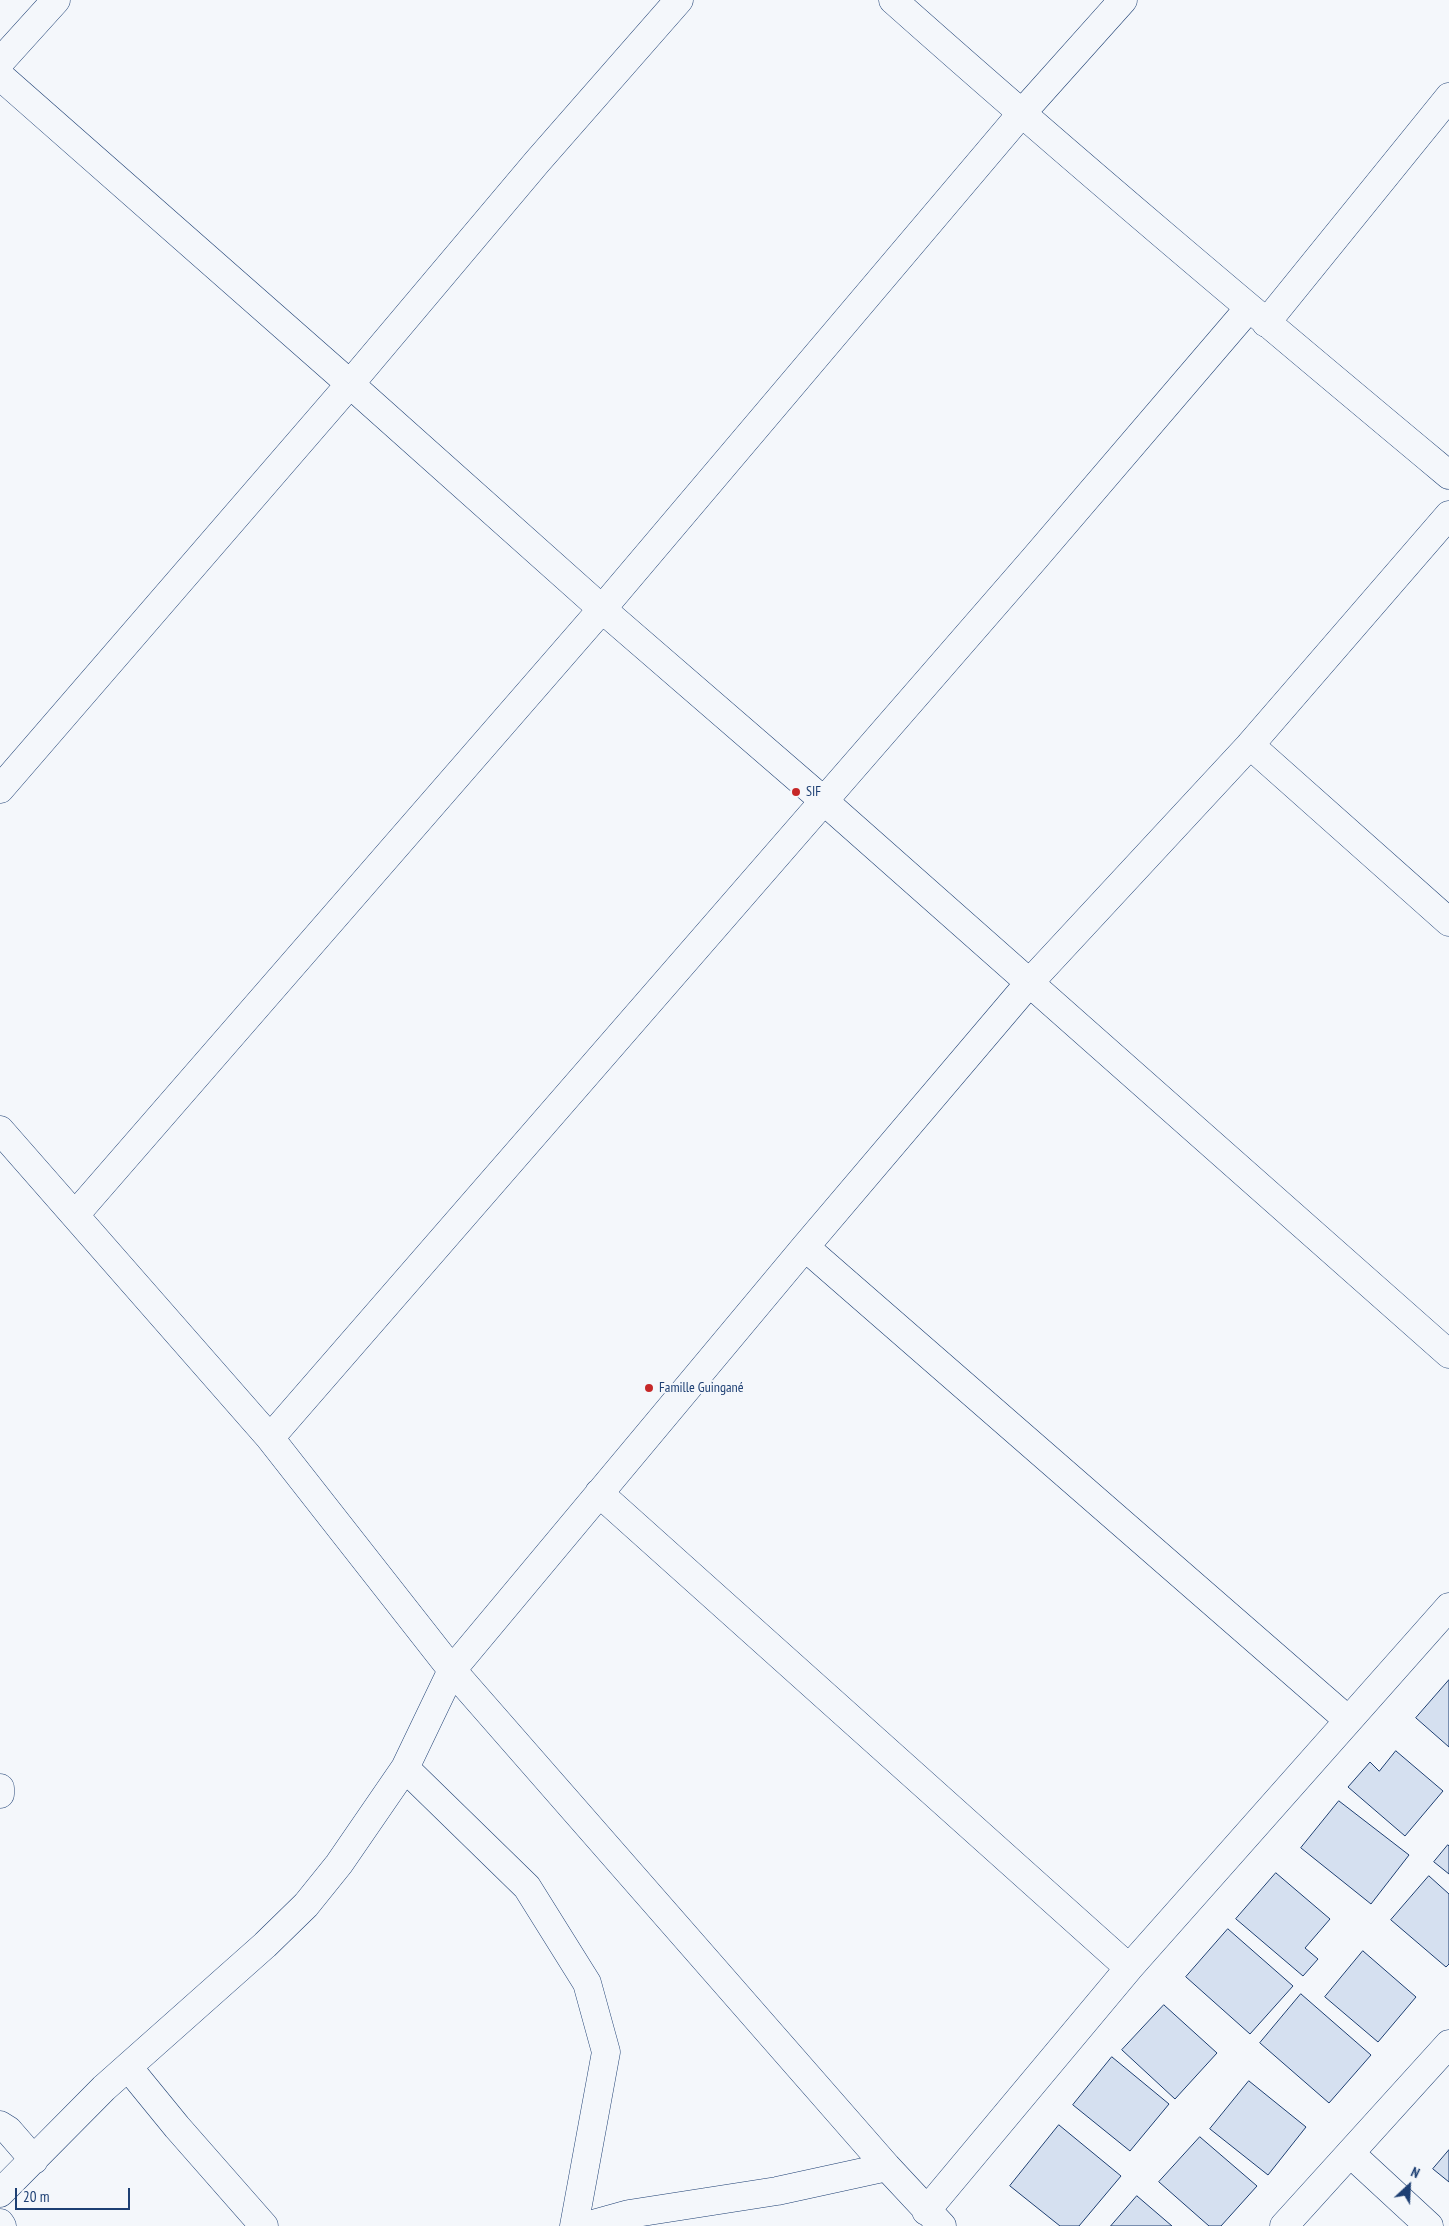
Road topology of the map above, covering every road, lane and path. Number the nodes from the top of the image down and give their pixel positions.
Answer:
1 (56, 0) edge
2 (679, 0) edge
3 (893, 0) edge
4 (1123, 0) edge
5 (0, 62) edge
6 (0, 76) edge
7 (1449, 97) edge
8 (1021, 114) junction
9 (1258, 315) junction
10 (350, 384) junction
11 (1449, 475) edge
12 (1449, 515) edge
13 (602, 609) junction
14 (1250, 745) junction
15 (0, 789) edge
16 (824, 801) junction
17 (1449, 922) edge
18 (1030, 982) junction
19 (0, 1130) edge
20 (75, 1215) junction
21 (804, 1246) junction
22 (1449, 1354) edge
23 (270, 1438) junction
24 (598, 1493) junction
25 (1449, 1607) edge
26 (452, 1670) junction
27 (1348, 1720) junction
28 (405, 1768) junction
29 (0, 1788) edge
30 (0, 1794) edge
31 (1129, 1968) junction
32 (1449, 2044) edge
33 (128, 2067) junction
34 (0, 2125) edge
35 (1350, 2153) junction
36 (34, 2160) junction
37 (887, 2167) junction
38 (0, 2193) edge
39 (934, 2218) edge
40 (264, 2226) edge
41 (574, 2226) edge
42 (586, 2226) edge
43 (1284, 2226) edge
44 (1429, 2226) edge

1 - 5 street
2 - 10 street
3 - 8 street
4 - 8 street
6 - 10 street
7 - 9 street
8 - 9 street
8 - 13 street
9 - 11 street
9 - 16 street
10 - 13 street
10 - 15 street
12 - 14 street
13 - 16 street
13 - 20 street
14 - 17 street
14 - 18 street
16 - 18 street
16 - 23 street
18 - 21 street
18 - 22 street
19 - 20 street
20 - 23 street
21 - 24 street
21 - 27 street
23 - 26 street
24 - 26 street
24 - 31 street
25 - 27 street
26 - 28 street
26 - 37 street
27 - 31 street
28 - 33 street
28 - 41 street
29 - 30 street
31 - 39 street
32 - 35 street
33 - 36 street
33 - 40 street
34 - 36 street
35 - 43 street
35 - 44 street
36 - 38 street
37 - 39 street
37 - 42 street

